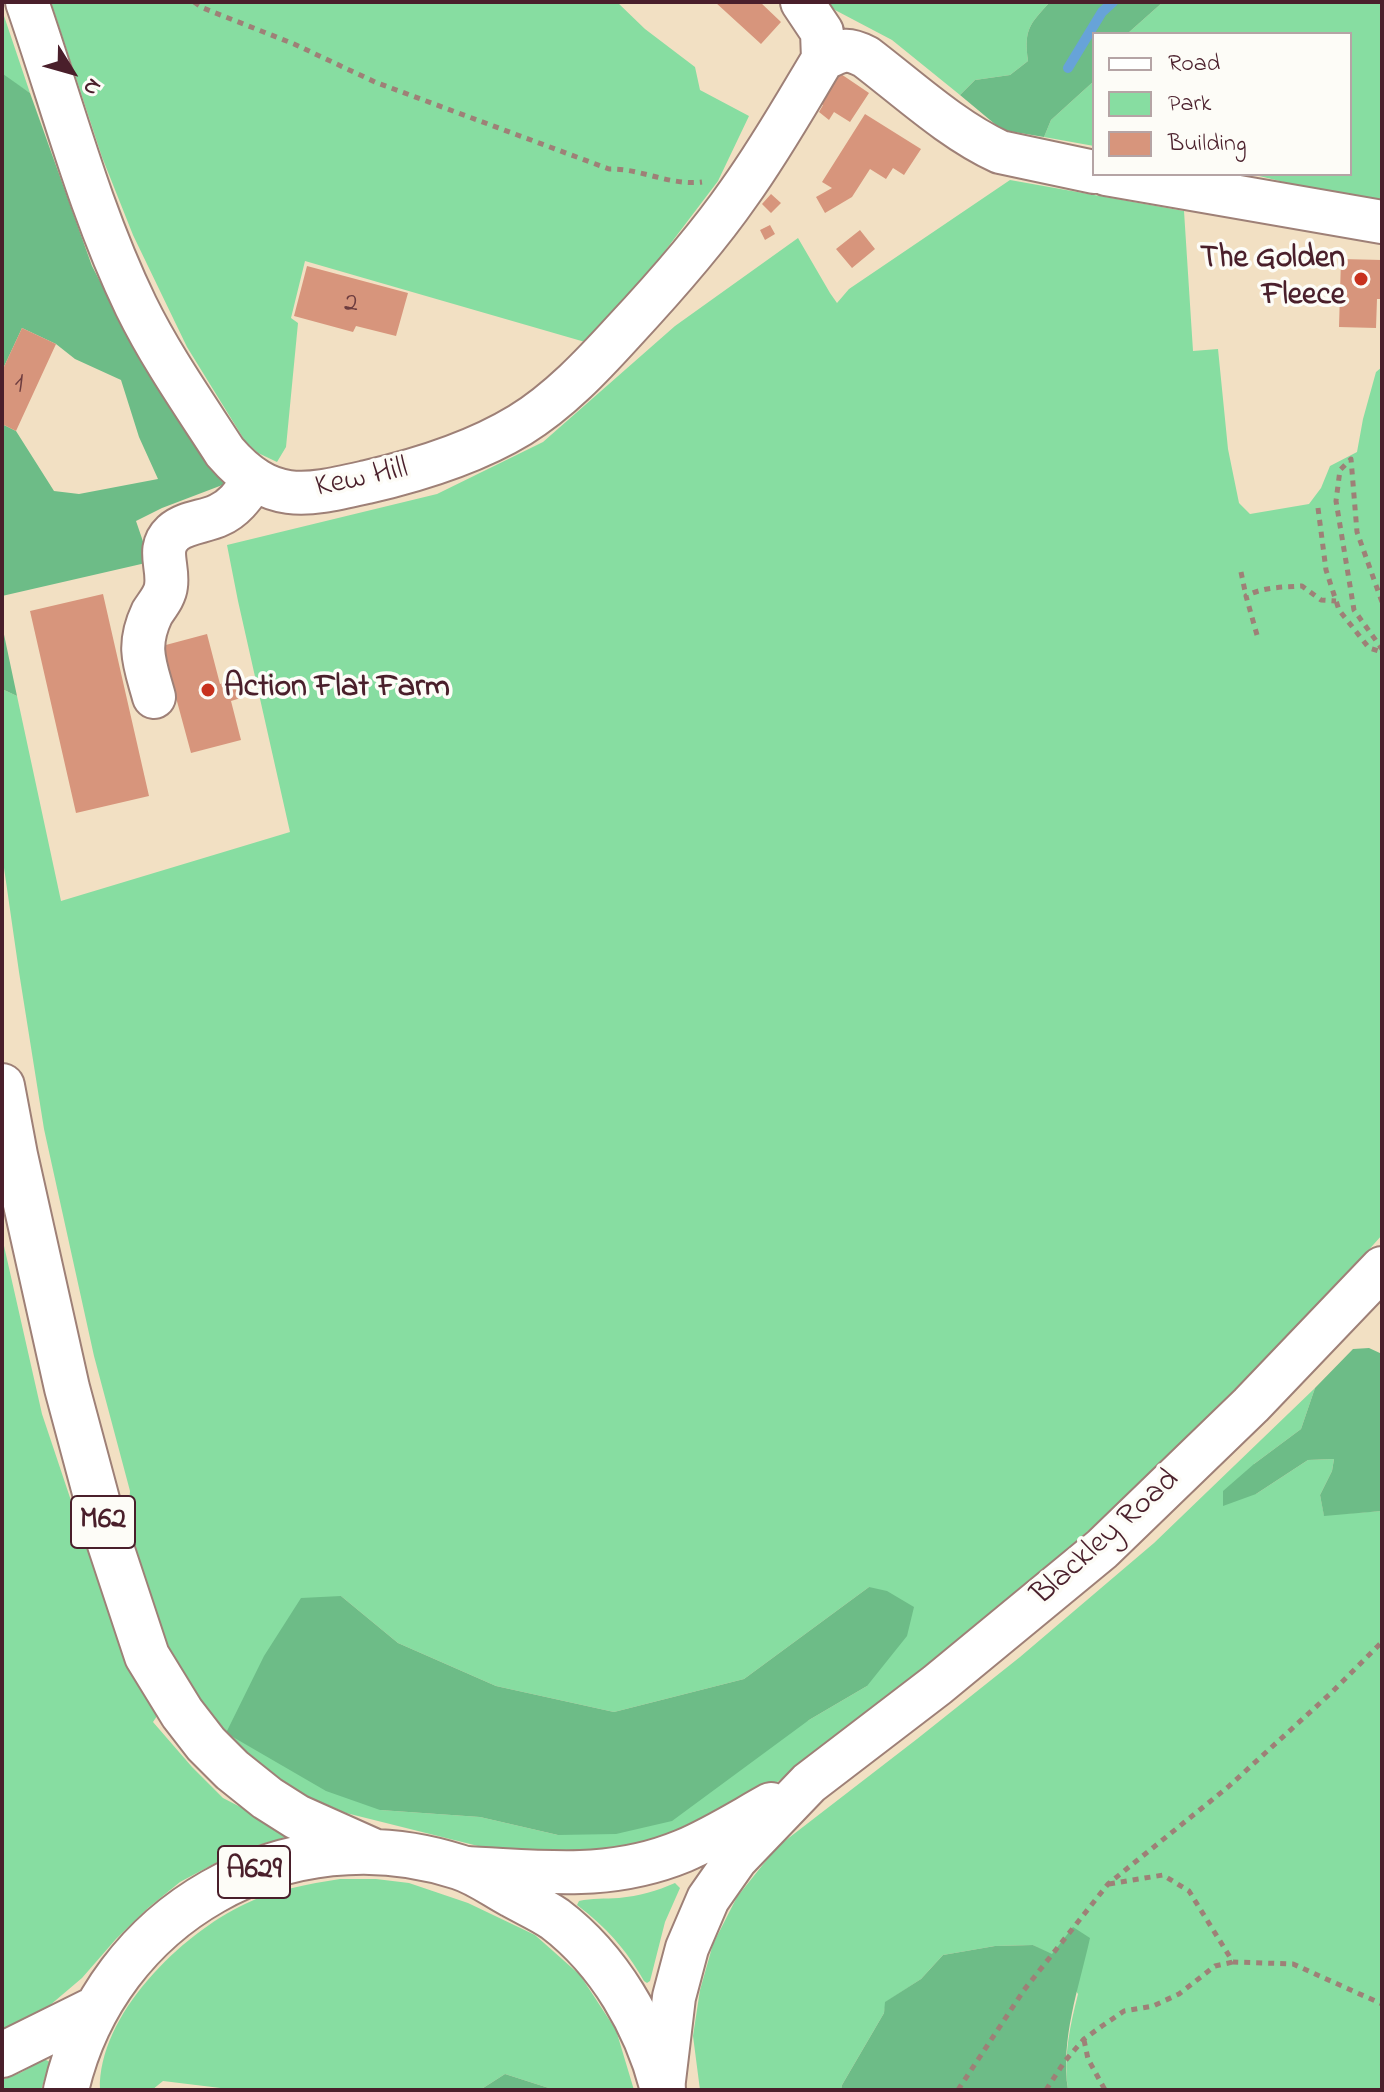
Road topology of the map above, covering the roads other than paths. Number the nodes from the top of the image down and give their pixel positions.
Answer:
1 (802, 2) edge
2 (28, 3) edge
3 (823, 59) junction
4 (1092, 172) edge
5 (1118, 176) edge
6 (1382, 222) edge
7 (254, 480) junction
8 (154, 697) dead end
9 (2, 1086) edge
10 (1382, 1268) edge
11 (809, 1783) junction
12 (373, 1851) junction
13 (463, 1868) junction
14 (97, 2008) junction
15 (2, 2055) edge
16 (70, 2084) edge
17 (663, 2090) edge

1 - 3 street
2 - 7 street, Kew Hill
3 - 4 street
3 - 7 street, Kew Hill
5 - 6 street
7 - 8 street
9 - 12 highway, M62
10 - 11 street, Blackley Road
11 - 13 street, Blackley Road
11 - 17 street, Blackley Road
12 - 13 highway, A629
12 - 14 highway, A629
13 - 17 highway, A629
14 - 15 highway, A629
14 - 16 highway, A629

